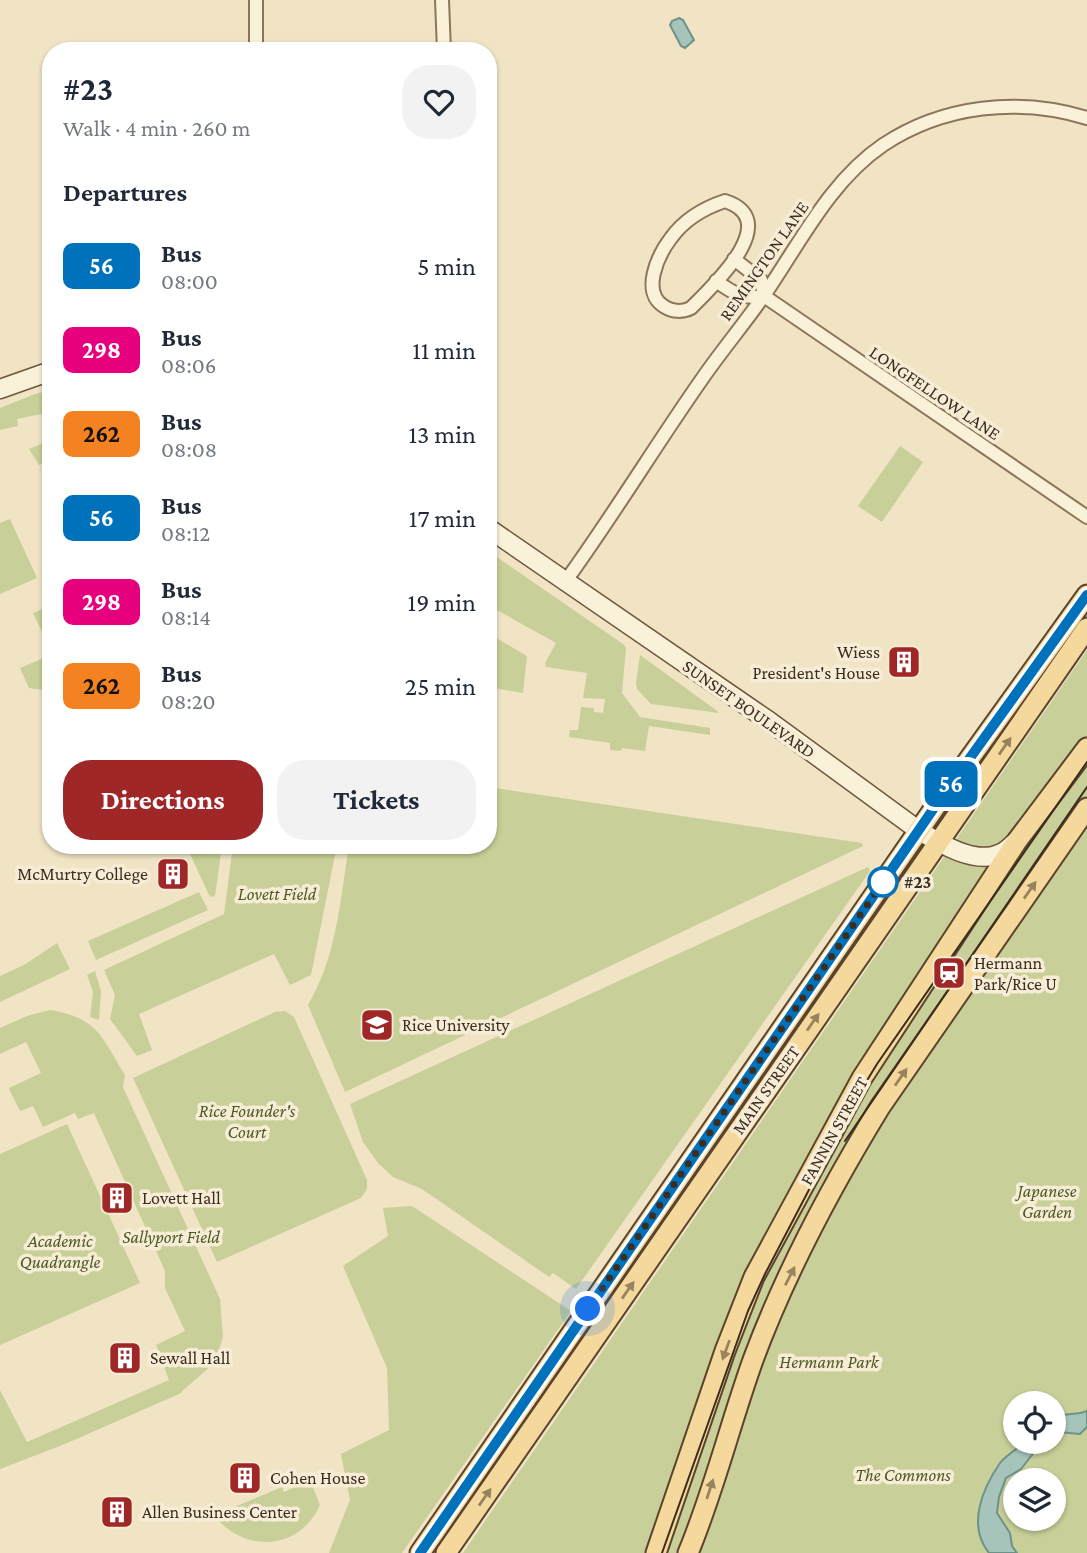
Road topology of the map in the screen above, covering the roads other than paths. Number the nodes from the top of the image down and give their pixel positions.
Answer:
1 (256, 0) edge
2 (442, 0) edge
3 (256, 42) edge
4 (444, 42) edge
5 (1087, 118) edge
6 (734, 259) junction
7 (716, 282) junction
8 (764, 296) junction
9 (42, 374) edge
10 (0, 389) edge
11 (1087, 517) edge
12 (497, 534) edge
13 (565, 582) junction
14 (1087, 594) edge
15 (1087, 628) edge
16 (1087, 748) edge
17 (1087, 808) edge
18 (918, 831) junction
19 (1017, 841) junction
20 (937, 842) junction
21 (420, 1553) edge
22 (446, 1553) edge
23 (656, 1553) edge
24 (688, 1553) edge

1 - 3 street
2 - 4 street
5 - 8 street, REMINGTON LANE
6 - 7 street
6 - 7 street
6 - 8 street
7 - 8 street
8 - 11 street, LONGFELLOW LANE
8 - 13 street, REMINGTON LANE
9 - 10 main road
12 - 13 main road, SUNSET BOULEVARD
13 - 18 main road, SUNSET BOULEVARD
14 - 18 main road, MAIN STREET
20 -> 15 main road, MAIN STREET
16 - 19 main road, FANNIN STREET
24 -> 17 main road, FANNIN STREET
18 - 20 main road, SUNSET BOULEVARD
18 - 21 main road, MAIN STREET
19 - 20 main road, SUNSET BOULEVARD
19 -> 23 main road, FANNIN STREET
22 -> 20 main road, MAIN STREET

